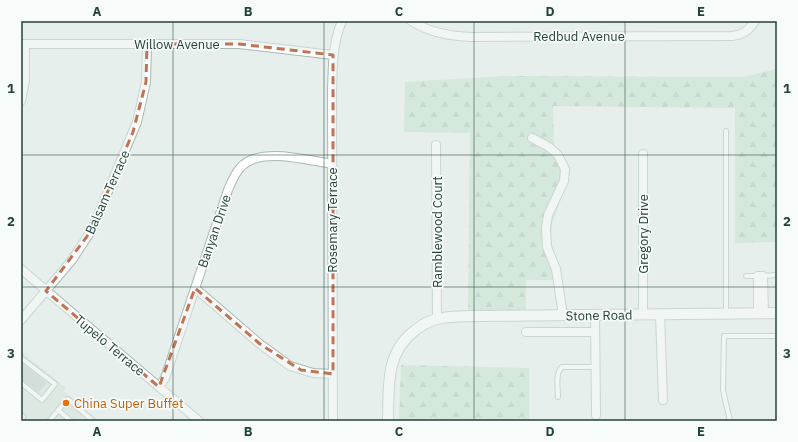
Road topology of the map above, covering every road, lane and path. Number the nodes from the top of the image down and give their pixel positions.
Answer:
1 (342, 21) edge
2 (412, 21) edge
3 (755, 21) edge
4 (23, 44) edge
5 (147, 44) junction
6 (333, 55) junction
7 (21, 101) edge
8 (726, 131) dead end
9 (532, 138) dead end
10 (436, 145) dead end
11 (643, 154) dead end
12 (332, 164) junction
13 (21, 269) edge
14 (776, 275) dead end
15 (746, 276) dead end
16 (761, 276) junction
17 (195, 288) junction
18 (46, 291) junction
19 (643, 314) junction
20 (660, 314) junction
21 (726, 314) junction
22 (761, 314) junction
23 (777, 314) edge
24 (563, 315) junction
25 (595, 315) junction
26 (437, 319) junction
27 (21, 320) edge
28 (526, 332) dead end
29 (595, 332) junction
30 (777, 336) edge
31 (21, 358) edge
32 (596, 367) junction
33 (333, 374) junction
34 (21, 384) edge
35 (159, 387) junction
36 (558, 397) dead end
37 (663, 400) dead end
38 (58, 410) junction
39 (21, 415) edge
40 (596, 415) dead end
41 (21, 420) edge
42 (49, 421) edge
43 (71, 421) edge
44 (93, 421) edge
45 (199, 421) edge
46 (333, 421) edge
47 (388, 421) edge
48 (730, 421) edge

1 - 6 street, Rosemary Terrace
2 - 3 street, Redbud Avenue
4 - 5 street, Willow Avenue
4 - 7 street
5 - 6 street, Willow Avenue
5 - 18 street, Balsam Terrace
6 - 12 street, Rosemary Terrace
8 - 21 lane
9 - 24 street
10 - 26 street, Ramblewood Court
11 - 19 street, Gregory Drive
12 - 17 street, Banyan Drive
12 - 33 street, Rosemary Terrace
13 - 18 street, Tupelo Terrace
14 - 16 lane
15 - 16 lane
16 - 22 street
17 - 33 street
17 - 35 street, Banyan Drive
18 - 27 street, Balsam Terrace
18 - 35 street, Tupelo Terrace
19 - 20 street, Stone Road
19 - 25 street, Stone Road
20 - 21 street, Stone Road
20 - 37 street
21 - 22 street, Stone Road
22 - 23 street, Stone Road
24 - 25 street, Stone Road
24 - 26 street, Stone Road
25 - 29 street
26 - 47 street, Stone Road
28 - 29 street
29 - 32 street
30 - 48 lane
31 - 34 lane
32 - 36 lane
32 - 40 street
33 - 46 street, Rosemary Terrace
35 - 45 street, Tupelo Terrace
38 - 42 lane
38 - 43 lane
38 - 44 lane
39 - 41 lane

